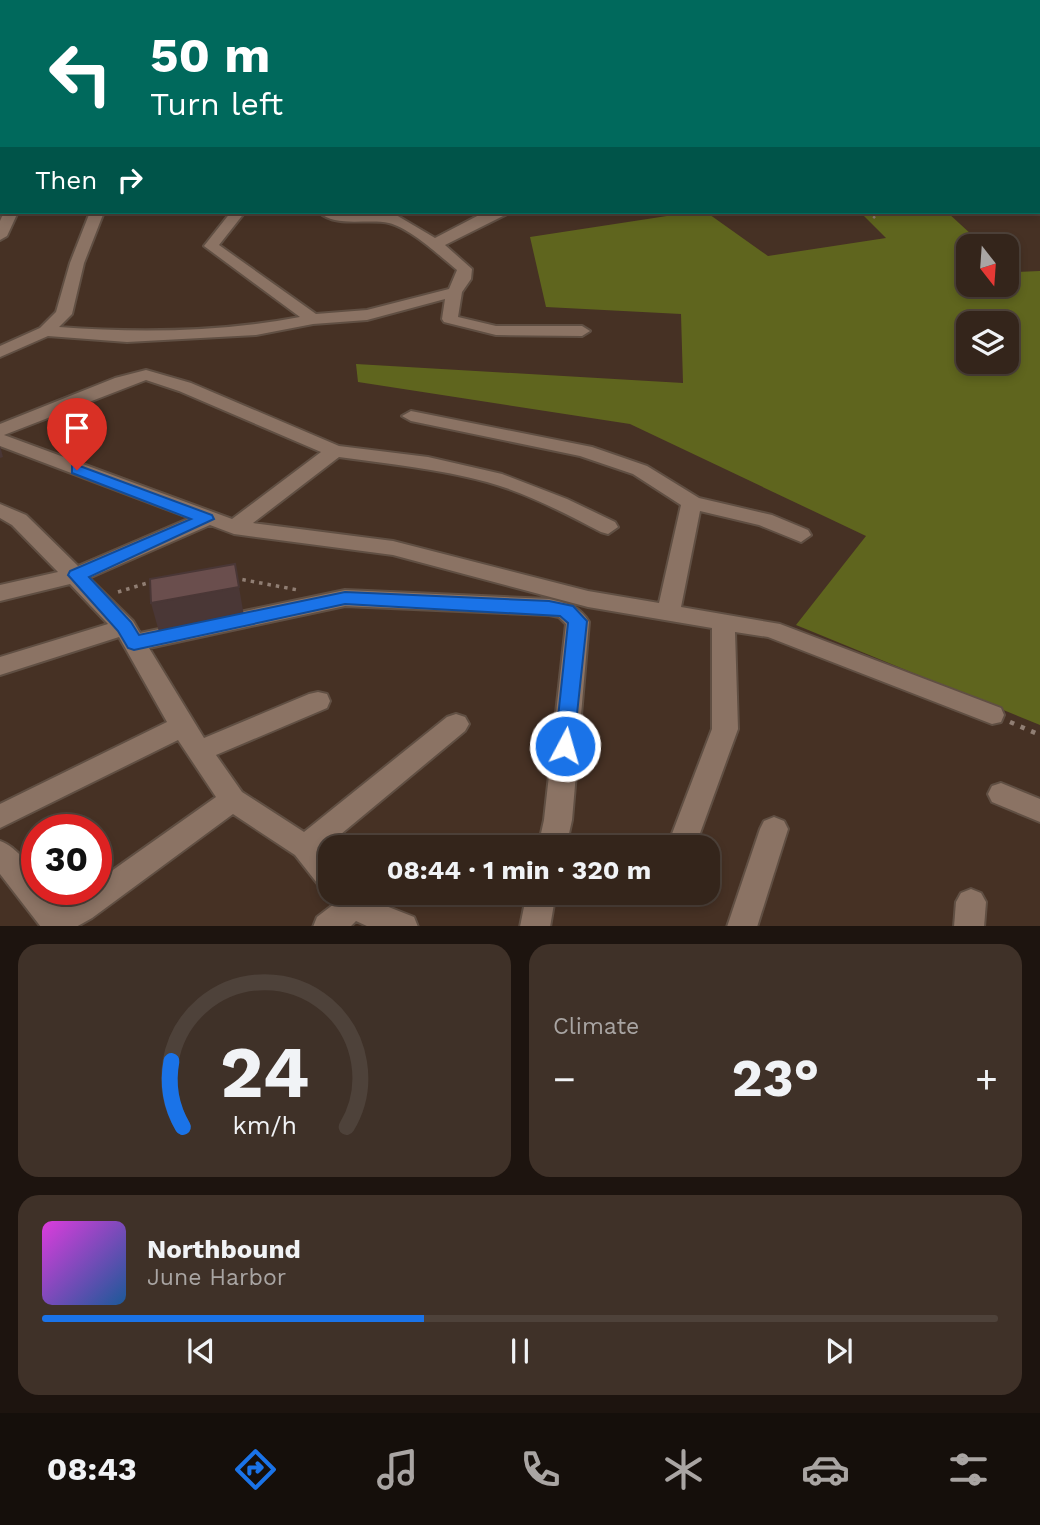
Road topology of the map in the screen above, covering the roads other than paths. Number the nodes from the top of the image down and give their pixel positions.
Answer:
1 (10, 214) edge
2 (96, 214) edge
3 (235, 214) edge
4 (334, 214) edge
5 (485, 214) edge
6 (386, 216) edge
7 (0, 236) edge
8 (435, 244) junction
9 (454, 292) junction
10 (313, 319) junction
11 (46, 331) junction
12 (582, 331) dead end
13 (0, 352) edge
14 (411, 416) dead end
15 (0, 431) edge
16 (0, 440) edge
17 (335, 451) junction
18 (692, 503) junction
19 (0, 510) edge
20 (206, 519) junction
21 (234, 527) junction
22 (608, 527) dead end
23 (801, 534) dead end
24 (77, 575) junction
25 (0, 593) edge
26 (668, 614) junction
27 (723, 623) junction
28 (130, 635) junction
29 (0, 666) edge
30 (318, 701) dead end
31 (992, 715) road end
32 (456, 724) dead end
33 (182, 726) junction
34 (201, 750) junction
35 (1001, 794) dead end
36 (233, 800) junction
37 (1040, 811) edge
38 (0, 817) edge
39 (774, 829) dead end
40 (555, 835) edge
41 (685, 835) edge
42 (305, 847) junction
43 (0, 853) edge
44 (318, 863) edge
45 (343, 905) edge
46 (359, 905) edge
47 (539, 905) edge
48 (328, 926) edge
49 (403, 926) edge
50 (535, 926) edge
51 (743, 926) edge

1 - 7 street
2 - 11 street
3 - 10 street
4 - 6 street
5 - 8 street
6 - 8 street
8 - 9 street
9 - 10 street
9 - 12 street
10 - 11 street
11 - 13 street
14 - 18 street
15 - 17 street
16 - 20 street
17 - 21 street
17 - 22 street
18 - 23 street
18 - 26 street
19 - 24 street
20 - 21 street
20 - 24 street
21 - 26 street
24 - 25 street
24 - 28 street
26 - 27 street
27 - 31 street
27 - 41 street
28 - 29 street
28 - 33 street
28 - 40 street
30 - 34 street
32 - 42 street
33 - 34 street
33 - 38 street
34 - 36 street
35 - 37 street
36 - 42 street
36 - 43 street
39 - 51 street
42 - 44 street
45 - 48 street
46 - 49 street
47 - 50 street

